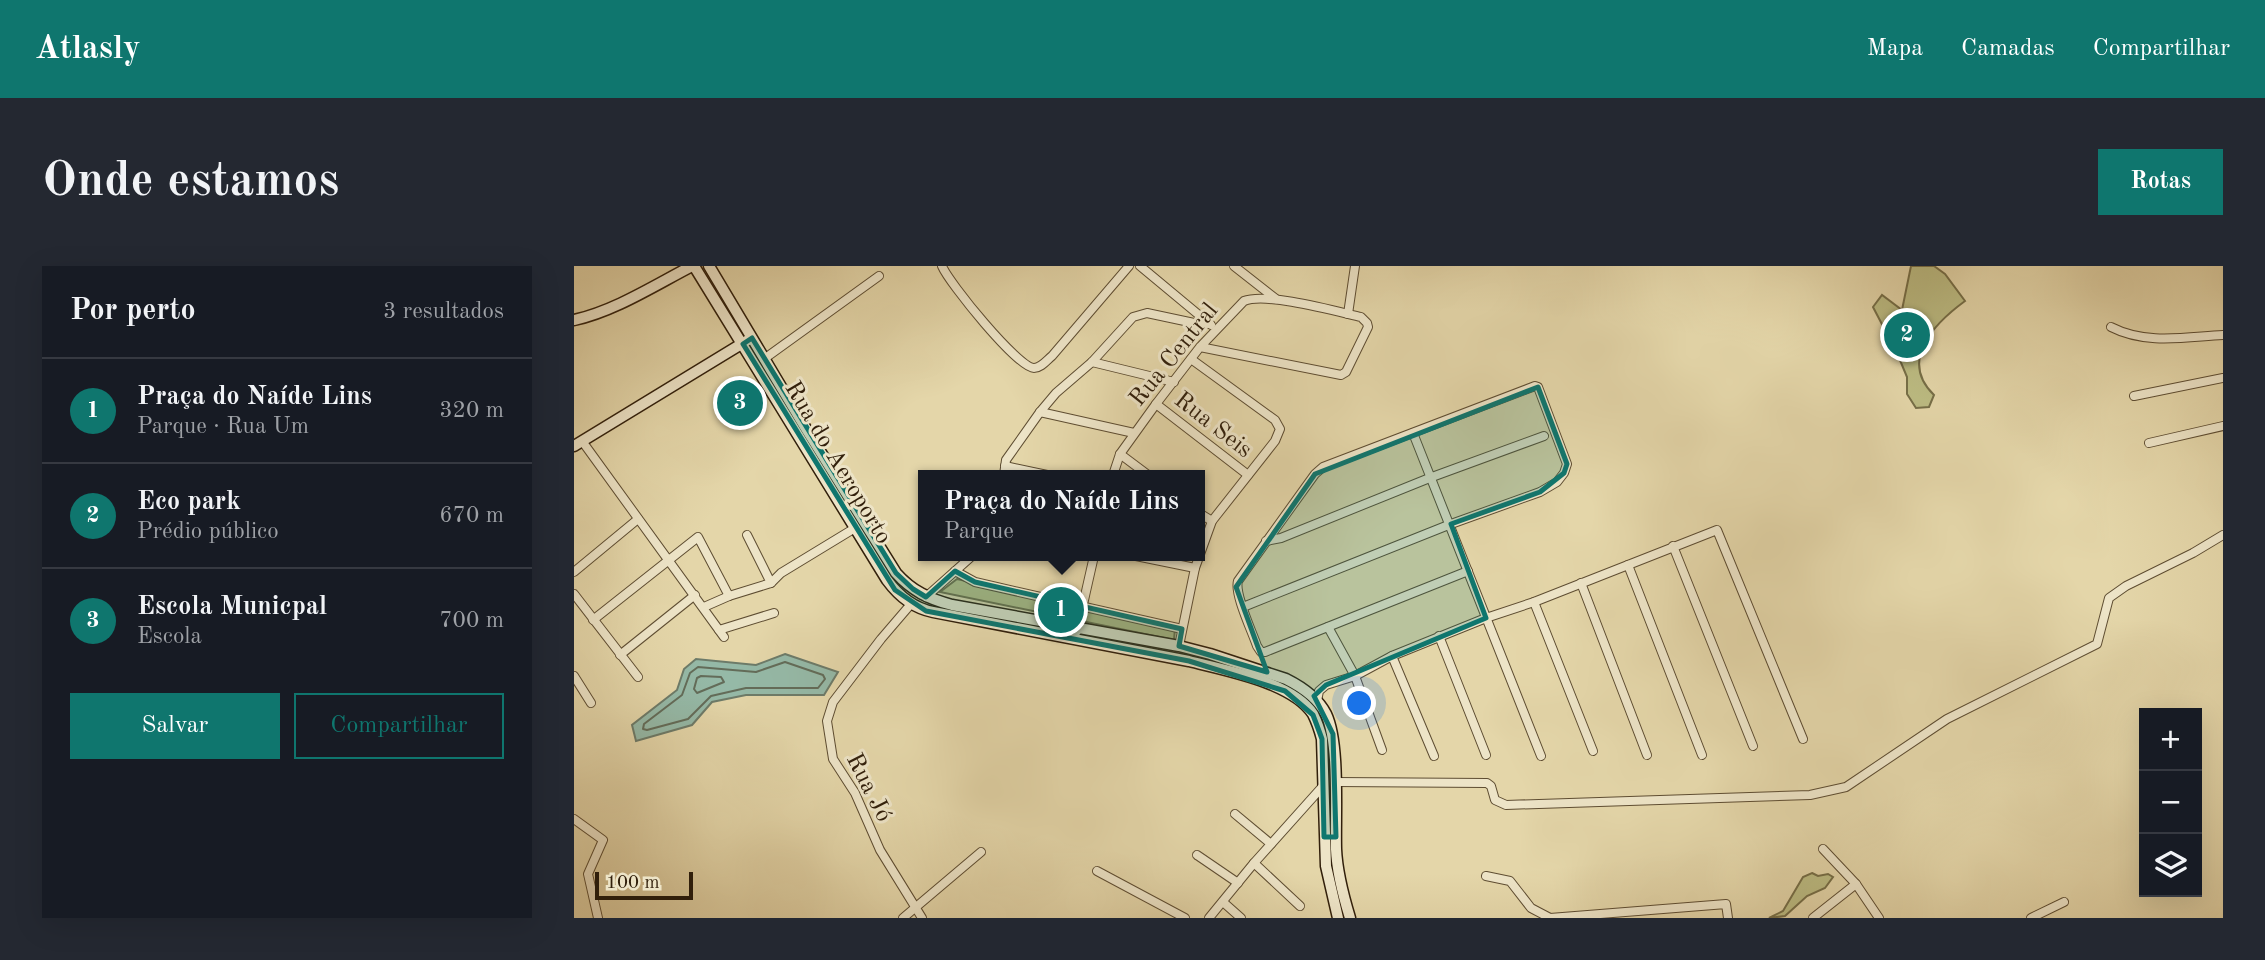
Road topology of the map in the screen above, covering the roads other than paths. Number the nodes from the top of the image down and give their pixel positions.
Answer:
1 (693, 266) edge
2 (709, 266) edge
3 (942, 266) edge
4 (1129, 266) edge
5 (1140, 266) edge
6 (1234, 266) edge
7 (1355, 266) edge
8 (879, 276) dead end
9 (1276, 299) junction
10 (1348, 314) junction
11 (574, 320) edge
12 (1213, 326) junction
13 (2111, 327) dead end
14 (2223, 335) edge
15 (747, 341) junction
16 (1200, 347) junction
17 (764, 359) junction
18 (1191, 359) junction
19 (1092, 362) junction
20 (2223, 378) edge
21 (1174, 382) junction
22 (2134, 396) dead end
23 (1156, 404) junction
24 (1040, 412) junction
25 (2223, 426) edge
26 (1134, 433) junction
27 (1413, 433) junction
28 (1544, 436) dead end
29 (2149, 443) dead end
30 (578, 444) edge
31 (1120, 454) junction
32 (1005, 466) junction
33 (1005, 470) edge
34 (1024, 470) edge
35 (1115, 470) edge
36 (1141, 470) edge
37 (1248, 475) junction
38 (1432, 477) junction
39 (1205, 517) edge
40 (638, 519) junction
41 (1212, 521) junction
42 (1451, 524) junction
43 (855, 528) junction
44 (747, 535) dead end
45 (2223, 535) edge
46 (1205, 540) edge
47 (1266, 541) junction
48 (1673, 546) junction
49 (668, 558) junction
50 (967, 561) edge
51 (1093, 561) edge
52 (1161, 561) edge
53 (1198, 561) edge
54 (1628, 565) junction
55 (1195, 568) junction
56 (574, 572) edge
57 (955, 572) junction
58 (1468, 572) junction
59 (771, 583) junction
60 (1581, 583) junction
61 (574, 594) edge
62 (695, 595) junction
63 (729, 596) junction
64 (926, 597) junction
65 (1534, 602) junction
66 (911, 604) junction
67 (1083, 606) junction
68 (704, 607) junction
69 (1243, 607) junction
70 (774, 613) dead end
71 (1486, 618) junction
72 (593, 620) junction
73 (1328, 627) junction
74 (1182, 629) junction
75 (1076, 634) junction
76 (1439, 636) junction
77 (1178, 646) junction
78 (1265, 652) junction
79 (620, 655) junction
80 (1392, 656) junction
81 (1260, 670) junction
82 (574, 676) edge
83 (1355, 676) junction
84 (638, 677) dead end
85 (1317, 701) junction
86 (591, 703) dead end
87 (1803, 739) dead end
88 (1753, 746) dead end
89 (1382, 750) dead end
90 (1593, 751) dead end
91 (1486, 755) dead end
92 (1647, 755) dead end
93 (1702, 755) dead end
94 (1434, 756) dead end
95 (1541, 756) dead end
96 (1335, 782) junction
97 (1323, 786) junction
98 (1235, 814) dead end
99 (574, 819) edge
100 (1324, 837) junction
101 (1336, 837) junction
102 (1270, 844) junction
103 (1823, 849) dead end
104 (981, 852) dead end
105 (1197, 855) dead end
106 (1254, 863) junction
107 (1097, 871) dead end
108 (1486, 876) dead end
109 (1238, 883) junction
110 (1856, 884) junction
111 (1223, 902) junction
112 (2064, 902) dead end
113 (1300, 906) dead end
114 (915, 909) junction
115 (598, 918) edge
116 (903, 918) edge
117 (922, 918) edge
118 (1185, 918) edge
119 (1209, 918) edge
120 (1241, 918) edge
121 (1338, 918) edge
122 (1350, 918) edge
123 (1728, 918) edge
124 (1813, 918) edge
125 (1879, 918) edge
126 (2031, 918) edge

1 - 11 main road
1 - 15 main road, Rua do Aeroporto
2 - 15 main road, Rua do Aeroporto
3 - 4 street
5 - 12 street
6 - 9 street
7 - 10 street
8 - 17 street
9 - 10 street, Rua Central
9 - 12 street, Rua Central
10 - 16 street
12 - 16 street, Rua Central
12 - 19 street
13 - 14 street
15 - 17 main road, Rua do Aeroporto
15 - 30 main road
15 - 43 main road, Rua do Aeroporto
16 - 18 street, Rua Central
17 - 64 main road, Rua do Aeroporto
18 - 21 street, Rua Central
18 - 37 street
19 - 21 street
19 - 24 street
20 - 22 street
21 - 23 street, Rua Central
23 - 26 street, Rua Central
23 - 37 street, Rua Seis
24 - 26 street
24 - 32 street
25 - 29 street
26 - 31 street, Rua Central
27 - 38 street
27 - 42 street
27 - 47 street
28 - 38 street
30 - 40 street
31 - 35 street, Rua Central
31 - 36 street
32 - 33 street
32 - 34 street
37 - 41 street
38 - 42 street
38 - 47 street
39 - 41 street
40 - 49 street
40 - 56 street
41 - 46 street
42 - 58 street
42 - 69 street
43 - 59 street
43 - 66 main road, Rua do Aeroporto
44 - 59 street
45 - 96 street
47 - 69 street
48 - 54 street
48 - 87 street
48 - 88 street
49 - 62 street
49 - 63 street
49 - 72 street
50 - 57 street
51 - 67 street
52 - 55 street
53 - 55 street
54 - 60 street
54 - 93 street
55 - 74 street
57 - 64 street
57 - 67 street
58 - 71 street
58 - 73 street
59 - 63 street
60 - 65 street
60 - 92 street
61 - 72 street
62 - 68 street
62 - 79 street
63 - 68 street
64 - 75 main road, Rua do Aeroporto
65 - 71 street
65 - 90 street
66 - 75 main road, Rua do Aeroporto
66 - 114 street, Rua Jó
67 - 74 street
67 - 75 street
68 - 70 street
69 - 78 street
71 - 76 street
71 - 95 street
72 - 79 street
73 - 78 street
73 - 83 street
74 - 77 street
75 - 77 main road, Rua do Aeroporto
75 - 97 main road, Rua do Aeroporto
76 - 80 street
76 - 91 street
77 - 81 main road, Rua do Aeroporto
78 - 81 street
79 - 84 street
80 - 83 street
80 - 94 street
81 - 85 main road, Rua do Aeroporto
82 - 86 street
83 - 85 street
83 - 89 street
85 - 96 main road, Rua do Aeroporto
96 - 101 main road, Rua do Aeroporto
97 - 100 main road, Rua do Aeroporto
97 - 102 street
98 - 102 street
99 - 115 street
100 - 101 main road
100 - 121 main road, Rua do Aeroporto
101 - 122 main road, Rua do Aeroporto
102 - 106 street
103 - 110 street
104 - 114 street
105 - 109 street
106 - 109 street
106 - 113 street
107 - 118 street
108 - 123 street
109 - 111 street
110 - 124 street
110 - 125 street
111 - 119 street
111 - 120 street
112 - 126 street
114 - 116 street
114 - 117 street, Rua Jó

